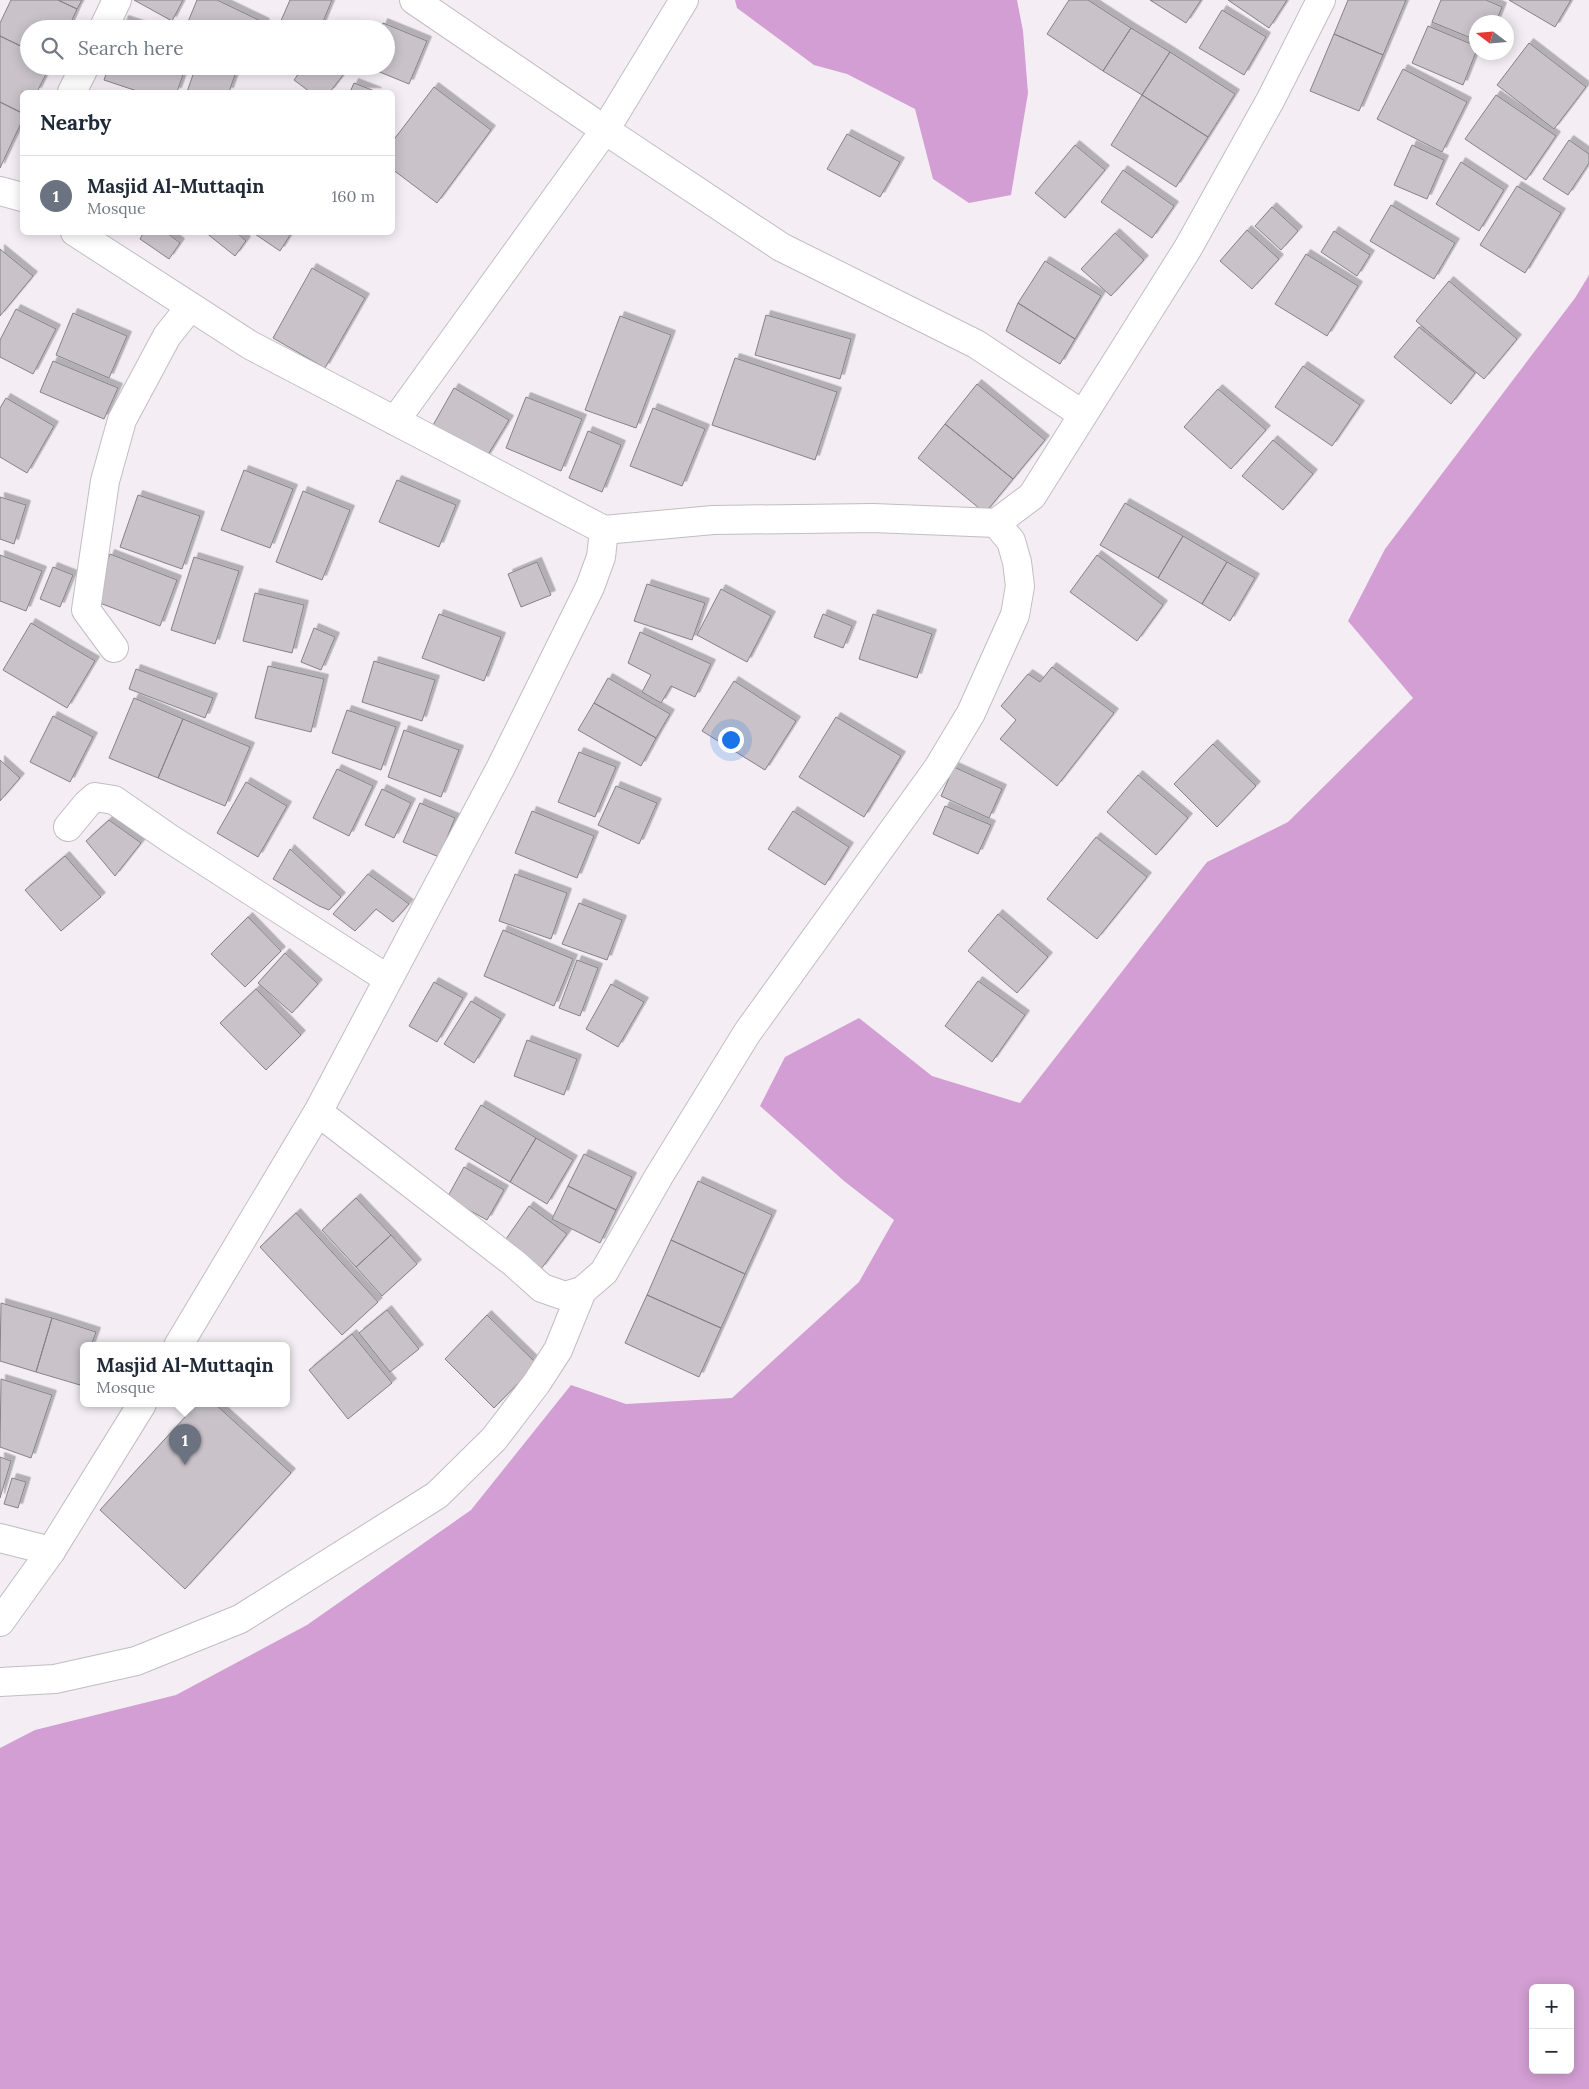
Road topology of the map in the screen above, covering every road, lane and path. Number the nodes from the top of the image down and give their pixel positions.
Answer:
1 (116, 0) edge
2 (414, 0) edge
3 (684, 0) edge
4 (1321, 0) edge
5 (107, 20) edge
6 (80, 75) edge
7 (73, 90) edge
8 (605, 130) junction
9 (0, 191) edge
10 (20, 196) edge
11 (79, 235) edge
12 (190, 307) junction
13 (1082, 414) junction
14 (395, 421) junction
15 (996, 523) junction
16 (604, 530) junction
17 (114, 648) dead end
18 (68, 827) dead end
19 (388, 979) junction
20 (318, 1112) junction
21 (582, 1291) junction
22 (180, 1342) edge
23 (140, 1407) edge
24 (0, 1538) edge
25 (51, 1551) junction
26 (0, 1622) edge
27 (0, 1682) edge

1 - 5 street
2 - 8 street
3 - 8 street
4 - 13 street
6 - 7 street
8 - 13 street
8 - 14 street
9 - 10 street
11 - 12 street
12 - 14 street
12 - 17 street
13 - 15 street
14 - 16 street
15 - 16 street
15 - 21 street
16 - 19 street
18 - 19 street
19 - 20 street
20 - 21 street
20 - 22 street
21 - 27 street
23 - 25 street
24 - 25 street
25 - 26 street

